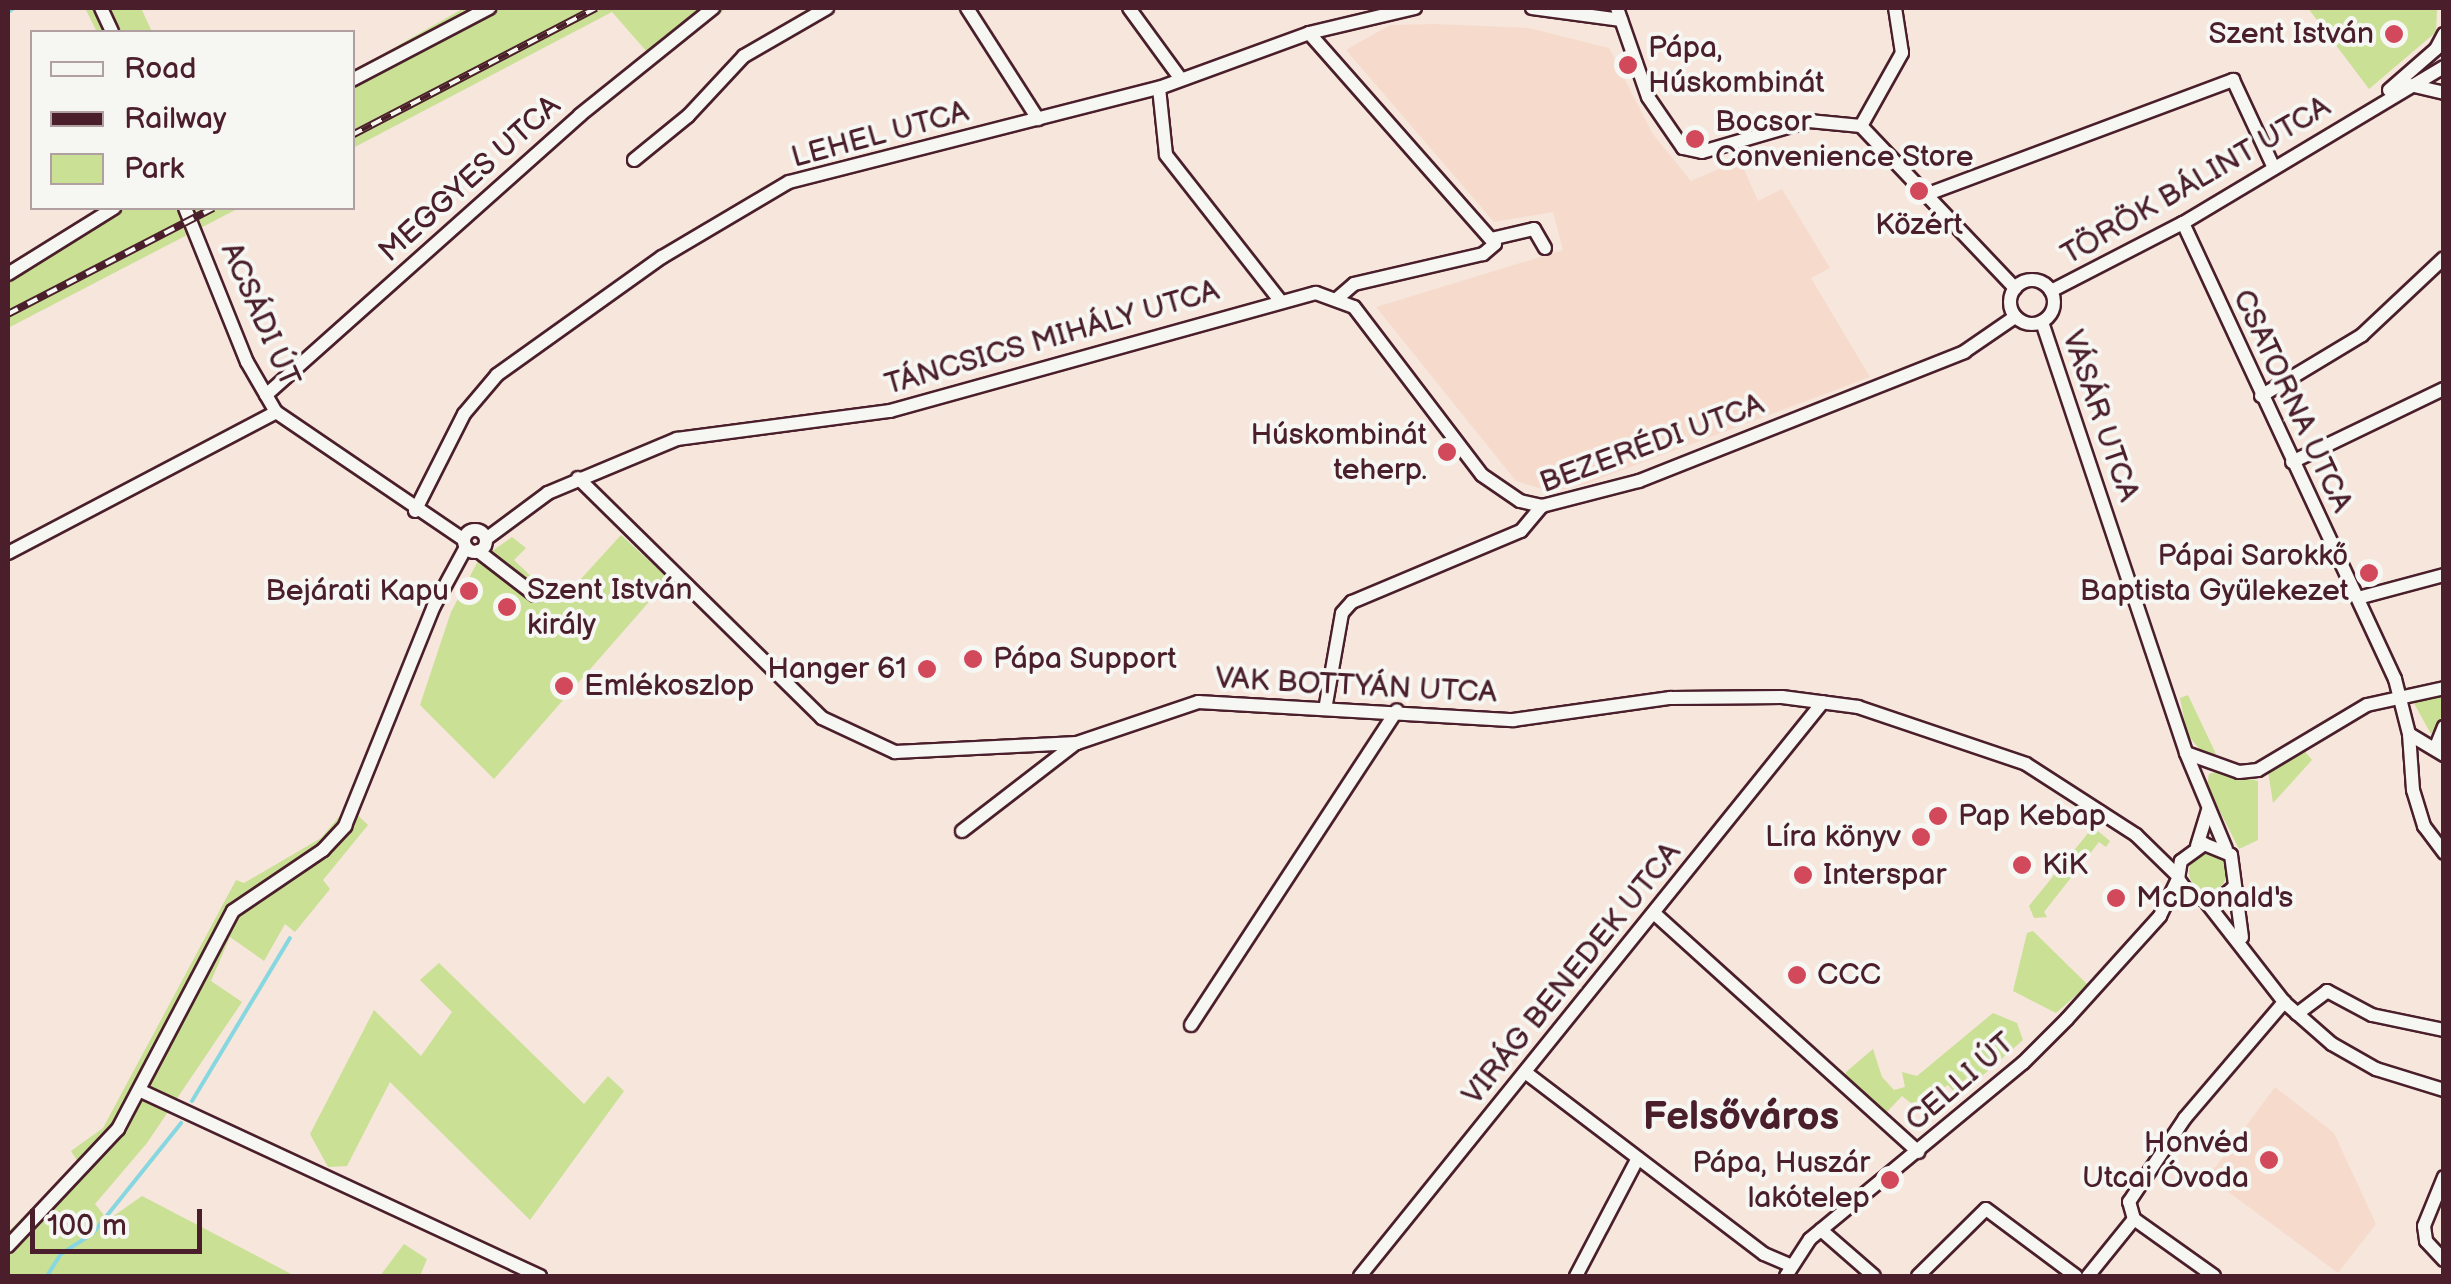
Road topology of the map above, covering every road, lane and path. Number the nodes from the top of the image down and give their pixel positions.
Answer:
1 (488, 8) edge
2 (713, 8) edge
3 (828, 8) edge
4 (967, 8) edge
5 (1129, 8) edge
6 (1415, 8) edge
7 (1532, 8) edge
8 (1896, 8) edge
9 (1619, 14) edge
10 (1309, 33) junction
11 (2444, 34) edge
12 (2419, 64) junction
13 (2444, 65) edge
14 (355, 78) edge
15 (1180, 78) junction
16 (2408, 85) junction
17 (1160, 88) junction
18 (2444, 94) edge
19 (2365, 112) junction
20 (1038, 119) junction
21 (1860, 126) junction
22 (634, 160) dead end
23 (2274, 168) junction
24 (1928, 194) junction
25 (111, 210) edge
26 (187, 210) edge
27 (2183, 223) junction
28 (1491, 239) junction
29 (1545, 248) dead end
30 (2442, 264) edge
31 (8, 274) edge
32 (2015, 288) junction
33 (2051, 291) junction
34 (1338, 298) junction
35 (1279, 299) junction
36 (2015, 317) junction
37 (2042, 322) junction
38 (2444, 388) edge
39 (266, 395) junction
40 (2261, 396) junction
41 (276, 412) junction
42 (2292, 462) junction
43 (578, 478) junction
44 (1542, 506) junction
45 (415, 511) junction
46 (474, 543) junction
47 (8, 554) edge
48 (2444, 575) edge
49 (535, 595) dead end
50 (2358, 598) junction
51 (2444, 688) edge
52 (2399, 695) junction
53 (1823, 702) junction
54 (1326, 704) junction
55 (1397, 710) junction
56 (2444, 727) edge
57 (2409, 734) junction
58 (1077, 743) junction
59 (2439, 752) edge
60 (2186, 753) junction
61 (2208, 810) junction
62 (962, 832) dead end
63 (2148, 845) junction
64 (2193, 848) junction
65 (2226, 849) junction
66 (2444, 853) edge
67 (2178, 878) junction
68 (2234, 886) junction
69 (2203, 902) junction
70 (1655, 914) junction
71 (2160, 916) junction
72 (2244, 944) junction
73 (2284, 1002) junction
74 (2297, 1014) junction
75 (1191, 1025) dead end
76 (2444, 1030) edge
77 (1525, 1072) junction
78 (140, 1090) junction
79 (2444, 1090) edge
80 (1918, 1152) junction
81 (1638, 1158) junction
82 (2444, 1177) edge
83 (2134, 1219) junction
84 (1822, 1230) junction
85 (8, 1246) edge
86 (2444, 1260) edge
87 (1788, 1271) edge
88 (540, 1276) edge
89 (1360, 1276) edge
90 (1576, 1276) edge
91 (1874, 1276) edge
92 (1918, 1276) edge
93 (2076, 1276) edge
94 (2088, 1276) edge
95 (2214, 1276) edge

1 - 14 street
2 - 39 street, MEGGYES UTCA
3 - 22 street
4 - 20 street
5 - 15 street
6 - 10 street, LEHEL UTCA
7 - 9 street
8 - 21 street
9 - 21 street
10 - 15 street, LEHEL UTCA
10 - 28 street
11 - 12 street, TÖRÖK BÁLINT UTCA
12 - 13 street
12 - 19 street, TÖRÖK BÁLINT UTCA
13 - 16 street, TÖRÖK BÁLINT UTCA
15 - 17 street, LEHEL UTCA
16 - 18 street
16 - 19 street, TÖRÖK BÁLINT UTCA
17 - 20 street, LEHEL UTCA
17 - 35 street
19 - 23 street, TÖRÖK BÁLINT UTCA
20 - 45 street, LEHEL UTCA
21 - 24 street
23 - 24 street
23 - 27 street, TÖRÖK BÁLINT UTCA
24 - 32 street
25 - 31 street
26 - 39 street, ACSÁDI ÚT
27 - 33 street, TÖRÖK BÁLINT UTCA
27 - 40 street, CSATORNA UTCA
28 - 29 street
28 - 34 street
30 - 40 street
32 - 33 street
32 - 36 street
33 - 37 street
34 - 35 street, TÁNCSICS MIHÁLY UTCA
34 - 44 street
35 - 43 street, TÁNCSICS MIHÁLY UTCA
36 - 37 street
36 - 44 street, BEZERÉDI UTCA
37 - 60 street, VÁSÁR UTCA
38 - 42 street
39 - 41 street, ACSÁDI ÚT
40 - 42 street, CSATORNA UTCA
41 - 45 street, ACSÁDI ÚT
41 - 47 street
42 - 50 street, CSATORNA UTCA
43 - 46 street, TÁNCSICS MIHÁLY UTCA
43 - 58 street, VAK BOTTYÁN UTCA
44 - 54 street, BEZERÉDI UTCA
45 - 46 street, ACSÁDI ÚT
46 - 49 street, ACSÁDI ÚT
46 - 78 street
48 - 50 street
50 - 52 street, CSATORNA UTCA
51 - 52 street
52 - 57 street, CSATORNA UTCA
52 - 60 street
53 - 55 street, VAK BOTTYÁN UTCA
53 - 63 street, VAK BOTTYÁN UTCA
53 - 70 street, VIRÁG BENEDEK UTCA
54 - 55 street, VAK BOTTYÁN UTCA
54 - 58 street, VAK BOTTYÁN UTCA
55 - 75 street
56 - 59 street
57 - 59 street
57 - 66 street, CSATORNA UTCA
58 - 62 street
60 - 61 street, VÁSÁR UTCA
61 - 64 street
61 - 65 street, VÁSÁR UTCA
63 - 64 street, VAK BOTTYÁN UTCA
63 - 67 street, VAK BOTTYÁN UTCA
64 - 65 street
64 - 67 street
65 - 68 street
67 - 69 street
67 - 71 street, CELLI ÚT
68 - 69 street
68 - 72 street
69 - 71 street, CELLI ÚT
69 - 72 street
70 - 77 street, VIRÁG BENEDEK UTCA
70 - 80 street
71 - 80 street, CELLI ÚT
72 - 73 street
73 - 74 street
73 - 83 street
74 - 76 street
74 - 79 street
77 - 81 street
77 - 89 street, VIRÁG BENEDEK UTCA
78 - 85 street
78 - 88 street
80 - 84 street, CELLI ÚT
81 - 87 street
81 - 90 street
82 - 86 street
83 - 94 street
83 - 95 street
84 - 87 street, CELLI ÚT
84 - 91 street
92 - 93 street

